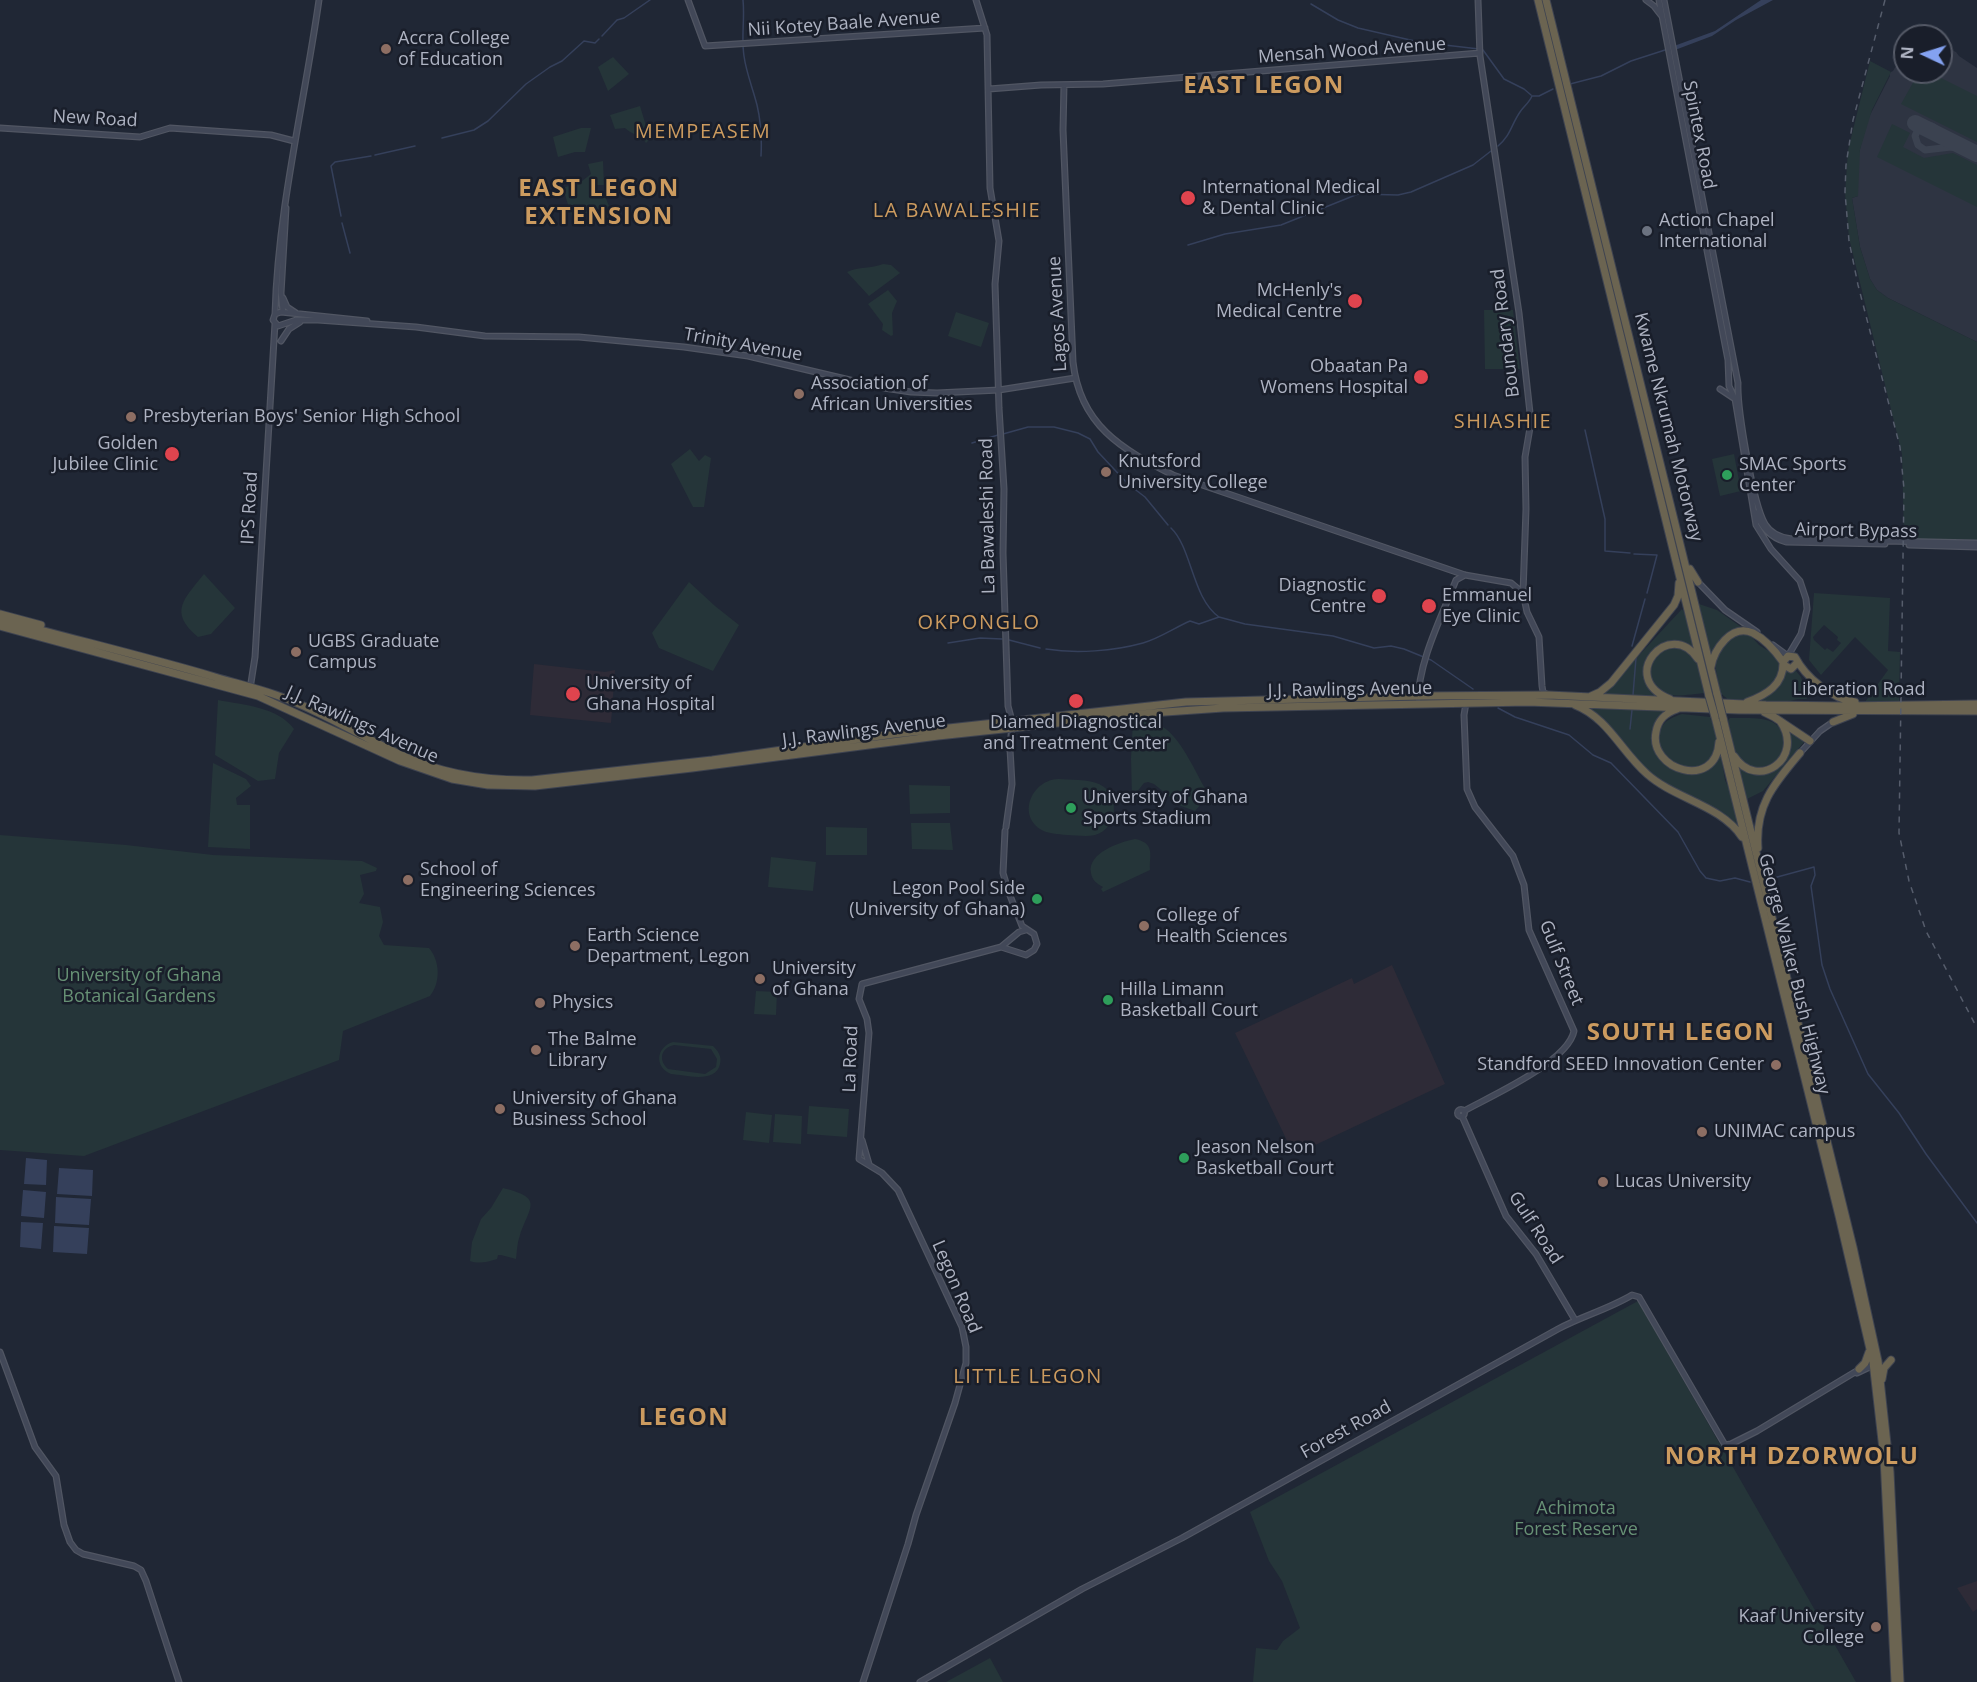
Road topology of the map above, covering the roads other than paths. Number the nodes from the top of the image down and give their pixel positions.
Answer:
1 (319, 0) edge
2 (688, 0) edge
3 (976, 0) edge
4 (1478, 0) edge
5 (1538, 0) edge
6 (1546, 0) edge
7 (1646, 0) edge
8 (1661, 0) edge
9 (1662, 17) junction
10 (985, 28) junction
11 (1478, 54) junction
12 (1053, 85) junction
13 (1062, 85) junction
14 (1072, 85) junction
15 (989, 89) junction
16 (996, 89) junction
17 (1063, 95) junction
18 (0, 128) edge
19 (294, 141) junction
20 (285, 205) junction
21 (281, 293) junction
22 (284, 313) junction
23 (275, 314) junction
24 (299, 315) junction
25 (304, 320) junction
26 (275, 323) junction
27 (285, 324) junction
28 (405, 327) junction
29 (281, 341) dead end
30 (1075, 378) junction
31 (1729, 382) junction
32 (1737, 384) junction
33 (1731, 388) junction
34 (1720, 389) dead end
35 (999, 390) junction
36 (1735, 399) junction
37 (1755, 507) junction
38 (1977, 545) edge
39 (1684, 559) junction
40 (1677, 568) junction
41 (1451, 569) junction
42 (1465, 574) junction
43 (1522, 574) junction
44 (1456, 580) junction
45 (1698, 582) joint
46 (1511, 583) junction
47 (1523, 592) junction
48 (1675, 603) junction
49 (1687, 604) junction
50 (0, 614) edge
51 (0, 619) edge
52 (0, 628) edge
53 (66, 640) junction
54 (1786, 660) junction
55 (1797, 663) junction
56 (1702, 667) junction
57 (1711, 670) junction
58 (253, 671) junction
59 (229, 681) junction
60 (250, 691) junction
61 (1548, 695) junction
62 (1713, 695) junction
63 (1586, 697) junction
64 (1418, 700) junction
65 (1569, 702) junction
66 (1742, 704) junction
67 (1977, 704) edge
68 (1677, 705) junction
69 (1873, 705) junction
70 (1463, 706) junction
71 (1791, 708) junction
72 (1828, 709) junction
73 (1760, 711) junction
74 (1864, 711) junction
75 (1977, 711) edge
76 (1780, 722) junction
77 (1833, 722) joint
78 (1010, 724) junction
79 (1719, 734) junction
80 (1810, 741) junction
81 (1731, 751) junction
82 (1800, 753) joint
83 (1746, 842) junction
84 (1758, 862) junction
85 (1020, 923) junction
86 (1026, 930) junction
87 (1019, 932) junction
88 (1014, 937) junction
89 (1001, 947) junction
90 (1017, 951) junction
91 (1463, 1114) joint
92 (861, 1138) junction
93 (859, 1159) joint
94 (870, 1165) junction
95 (1575, 1320) junction
96 (1872, 1345) junction
97 (0, 1352) edge
98 (1875, 1363) junction
99 (1861, 1370) junction
100 (1875, 1379) junction
101 (1882, 1387) junction
102 (179, 1682) edge
103 (863, 1682) edge
104 (920, 1682) edge
105 (1895, 1682) edge
106 (1900, 1682) edge

1 - 19 street
2 - 10 street, Nii Kotey Baale Avenue
3 - 10 street, La Bawaleshi Road
4 - 11 street
5 - 40 highway, Kwame Nkrumah Motorway
6 - 39 highway, Kwame Nkrumah Motorway
7 - 9 street
8 - 9 street, Spintex Road
8 - 32 street, Spintex Road
9 - 31 street, Spintex Road
10 - 15 street, La Bawaleshi Road
11 - 14 street, Mensah Wood Avenue
11 - 43 street, Boundary Road
12 - 13 street, Mensah Wood Avenue
12 - 16 street, Mensah Wood Avenue
12 - 17 street
13 - 14 street, Mensah Wood Avenue
13 - 17 street, Lagos Avenue
14 - 17 street
15 - 16 street
15 - 16 street
15 - 35 street, La Bawaleshi Road
17 - 30 street, Lagos Avenue
18 - 19 street, New Road
19 - 20 street
20 - 21 street
20 - 23 street
21 - 22 street
21 - 24 street
22 - 23 street
22 - 24 street, Trinity Avenue
22 - 27 street
23 - 26 street
24 - 28 street, Trinity Avenue
25 - 27 street, Trinity Avenue
25 - 28 street, Trinity Avenue
25 - 29 street
26 - 27 street
26 - 58 street, IPS Road
28 - 35 street, Trinity Avenue
30 - 35 street, Trinity Avenue
30 - 41 street, Lagos Avenue
31 - 32 street
31 - 33 street, Spintex Road
32 - 33 street
32 - 37 street, Spintex Road
33 - 36 street, Spintex Road
34 - 36 street
35 - 78 street, La Bawaleshi Road
36 - 37 street, Spintex Road
37 - 38 street, Airport Bypass
37 - 54 street, Spintex Road
39 - 45 highway
39 - 57 highway, Kwame Nkrumah Motorway
40 - 48 highway
40 - 49 highway, Kwame Nkrumah Motorway
41 - 42 street, Lagos Avenue
41 - 44 street
42 - 44 street
42 - 46 street, Lagos Avenue
43 - 46 street
43 - 47 street, Boundary Road
44 - 64 street
45 - 54 street
46 - 47 street, Lagos Avenue
47 - 61 street, Boundary Road
48 - 49 highway
48 - 63 highway
49 - 56 highway, Kwame Nkrumah Motorway
50 - 53 highway
51 - 53 highway, J.J. Rawlings Avenue
52 - 53 highway, J.J. Rawlings Avenue
52 - 53 highway
53 - 59 highway, J.J. Rawlings Avenue
53 - 60 highway, J.J. Rawlings Avenue
54 - 55 highway
54 - 55 highway
54 - 57 highway
54 - 66 highway
55 - 69 highway
56 - 62 highway, Kwame Nkrumah Motorway
56 - 68 highway
57 - 62 highway, Kwame Nkrumah Motorway
58 - 59 street
58 - 60 street, IPS Road
59 - 60 highway, J.J. Rawlings Avenue
60 - 78 highway, J.J. Rawlings Avenue
61 - 63 highway, J.J. Rawlings Avenue
61 - 64 highway, J.J. Rawlings Avenue
62 - 79 highway, Kwame Nkrumah Motorway, bridge
62 - 81 highway, Kwame Nkrumah Motorway, bridge
63 - 68 highway, J.J. Rawlings Avenue
64 - 70 highway, J.J. Rawlings Avenue
64 - 78 highway, J.J. Rawlings Avenue
65 - 68 highway, J.J. Rawlings Avenue
65 - 70 highway, J.J. Rawlings Avenue
65 - 83 highway
66 - 68 highway, J.J. Rawlings Avenue
66 - 71 highway, Liberation Road
67 - 69 highway, Liberation Road
68 - 73 highway, J.J. Rawlings Avenue
68 - 79 highway
69 - 72 highway, Liberation Road
70 - 91 street, Gulf Street
71 - 72 highway, Liberation Road
71 - 73 highway, Liberation Road
72 - 74 highway, Liberation Road
73 - 76 highway
74 - 75 highway, Liberation Road
74 - 77 highway
76 - 80 highway
76 - 81 highway
77 - 80 street
78 - 85 street, La Bawaleshi Road
79 - 83 highway, Kwame Nkrumah Motorway
80 - 82 street
81 - 84 highway, Kwame Nkrumah Motorway
82 - 84 highway
83 - 96 highway, George Walker Bush Highway
84 - 96 highway, George Walker Bush Highway
85 - 86 street
85 - 87 street
86 - 87 street
86 - 90 street
87 - 88 street
88 - 89 street
88 - 90 street
89 - 90 street
89 - 92 street, La Road
91 - 95 street, Gulf Road
92 - 93 street, La Road
92 - 94 street, La Road
93 - 94 street, Legon Road
94 - 103 street, Legon Road
95 - 99 street, Forest Road
95 - 104 street, Forest Road
96 - 98 highway, George Walker Bush Highway
96 - 99 highway
96 - 101 highway
97 - 102 street
98 - 99 street
98 - 100 highway, George Walker Bush Highway
98 - 101 highway, George Walker Bush Highway
99 - 100 highway
100 - 105 highway, George Walker Bush Highway
101 - 106 highway, George Walker Bush Highway

